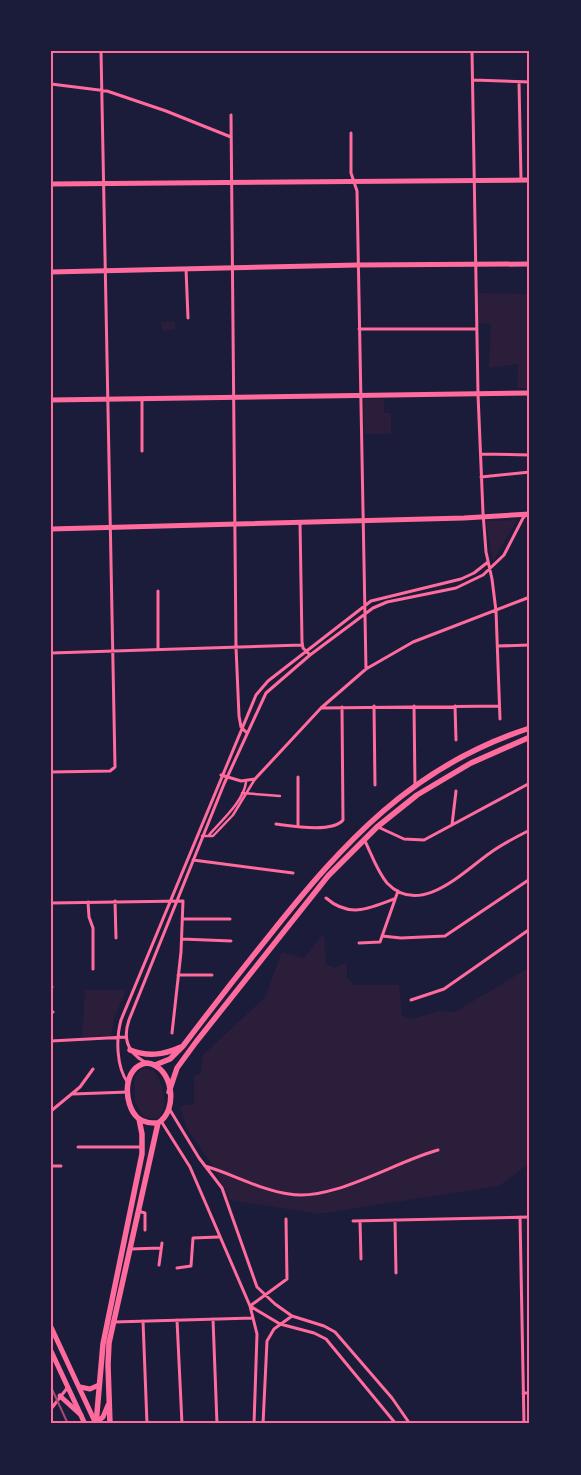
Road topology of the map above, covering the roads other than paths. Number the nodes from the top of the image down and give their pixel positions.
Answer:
1 (101, 51) edge
2 (472, 51) edge
3 (473, 80) junction
4 (519, 82) junction
5 (530, 82) edge
6 (51, 84) edge
7 (101, 89) junction
8 (231, 115) dead end
9 (351, 133) dead end
10 (231, 137) junction
11 (476, 180) junction
12 (521, 180) junction
13 (530, 180) edge
14 (353, 181) junction
15 (232, 182) junction
16 (104, 183) junction
17 (51, 184) edge
18 (477, 264) junction
19 (530, 264) edge
20 (358, 265) junction
21 (232, 268) junction
22 (186, 269) junction
23 (106, 271) junction
24 (51, 272) edge
25 (188, 318) dead end
26 (477, 329) junction
27 (359, 330) junction
28 (530, 393) edge
29 (478, 394) junction
30 (360, 395) junction
31 (233, 397) junction
32 (109, 399) junction
33 (51, 400) edge
34 (142, 402) junction
35 (142, 451) dead end
36 (480, 454) junction
37 (530, 455) edge
38 (530, 472) edge
39 (481, 477) junction
40 (528, 513) edge
41 (483, 517) junction
42 (362, 520) junction
43 (300, 521) junction
44 (234, 523) junction
45 (111, 527) junction
46 (51, 529) edge
47 (488, 562) junction
48 (490, 570) junction
49 (158, 591) dead end
50 (530, 598) edge
51 (364, 605) junction
52 (496, 611) junction
53 (364, 614) junction
54 (302, 645) junction
55 (530, 645) edge
56 (498, 646) junction
57 (236, 647) junction
58 (158, 650) junction
59 (305, 650) junction
60 (113, 651) junction
61 (51, 653) edge
62 (310, 655) junction
63 (366, 670) junction
64 (374, 706) junction
65 (414, 706) junction
66 (455, 706) junction
67 (499, 706) junction
68 (342, 707) junction
69 (321, 708) junction
70 (500, 719) dead end
71 (241, 727) junction
72 (530, 728) edge
73 (246, 732) junction
74 (530, 736) edge
75 (456, 740) dead end
76 (51, 772) edge
77 (221, 775) junction
78 (298, 777) dead end
79 (226, 778) junction
80 (255, 780) junction
81 (246, 782) junction
82 (530, 783) edge
83 (375, 785) dead end
84 (414, 787) junction
85 (456, 791) dead end
86 (242, 793) junction
87 (248, 794) junction
88 (280, 796) dead end
89 (276, 824) dead end
90 (298, 826) junction
91 (452, 826) junction
92 (377, 827) junction
93 (530, 830) edge
94 (202, 836) junction
95 (209, 836) junction
96 (364, 839) junction
97 (193, 860) junction
98 (322, 871) junction
99 (292, 873) dead end
100 (328, 876) junction
101 (530, 879) edge
102 (398, 891) junction
103 (326, 898) dead end
104 (394, 899) junction
105 (171, 900) junction
106 (178, 900) junction
107 (115, 901) junction
108 (88, 902) junction
109 (51, 903) edge
110 (183, 919) junction
111 (230, 919) dead end
112 (530, 929) edge
113 (382, 936) junction
114 (116, 938) dead end
115 (182, 939) junction
116 (231, 940) dead end
117 (359, 943) dead end
118 (93, 969) dead end
119 (212, 975) dead end
120 (178, 976) junction
121 (411, 1000) dead end
122 (172, 1034) dead end
123 (126, 1038) junction
124 (118, 1040) junction
125 (51, 1041) edge
126 (183, 1046) junction
127 (130, 1050) junction
128 (147, 1063) junction
129 (155, 1065) junction
130 (92, 1069) dead end
131 (128, 1083) junction
132 (129, 1092) junction
133 (169, 1092) junction
134 (73, 1094) junction
135 (170, 1110) junction
136 (51, 1111) edge
137 (139, 1119) junction
138 (159, 1122) junction
139 (78, 1147) dead end
140 (143, 1147) junction
141 (438, 1150) dead end
142 (51, 1166) edge
143 (61, 1166) dead end
144 (205, 1166) junction
145 (137, 1211) junction
146 (520, 1217) junction
147 (530, 1217) edge
148 (286, 1219) dead end
149 (396, 1220) junction
150 (353, 1221) dead end
151 (360, 1221) junction
152 (145, 1230) dead end
153 (218, 1237) junction
154 (162, 1242) dead end
155 (161, 1248) junction
156 (129, 1249) junction
157 (361, 1259) dead end
158 (159, 1265) dead end
159 (178, 1268) dead end
160 (396, 1273) dead end
161 (265, 1295) junction
162 (250, 1306) junction
163 (292, 1316) junction
164 (253, 1318) junction
165 (214, 1319) junction
166 (177, 1320) junction
167 (143, 1321) junction
168 (114, 1322) junction
169 (280, 1324) junction
170 (51, 1327) edge
171 (51, 1351) edge
172 (256, 1380) junction
173 (265, 1380) junction
174 (99, 1385) junction
175 (68, 1387) junction
176 (80, 1388) junction
177 (524, 1393) junction
178 (530, 1393) edge
179 (60, 1396) junction
180 (109, 1403) junction
181 (51, 1409) edge
182 (81, 1415) junction
183 (85, 1424) edge
184 (96, 1424) edge
185 (110, 1424) edge
186 (147, 1424) edge
187 (182, 1424) edge
188 (217, 1424) edge
189 (254, 1424) edge
190 (264, 1424) edge
191 (396, 1424) edge
192 (410, 1424) edge
193 (524, 1424) edge

1 - 7 street
2 - 3 street
3 - 4 street
3 - 11 street
4 - 5 street
4 - 12 street
6 - 7 street
7 - 10 street
7 - 16 street
8 - 10 street
9 - 14 street
10 - 15 street
11 - 12 main road
11 - 14 main road
11 - 18 street
12 - 13 main road
14 - 15 main road
14 - 20 street
15 - 16 main road
15 - 21 street
16 - 17 main road
16 - 23 street
18 - 19 main road
18 - 20 main road
18 - 26 street
20 - 21 main road
20 - 27 street
21 - 22 main road
21 - 31 street
22 - 23 main road
22 - 25 street
23 - 24 main road
23 - 32 street
26 - 27 street
26 - 29 street
27 - 30 street
28 - 29 main road
29 - 30 main road
29 - 36 street
30 - 31 main road
30 - 42 street
31 - 34 main road
31 - 44 street
32 - 33 main road
32 - 34 main road
32 - 45 street
34 - 35 street
36 - 37 street
36 - 39 street
38 - 39 street
39 - 41 street
40 - 41 main road
40 - 48 street
41 - 42 main road
41 - 47 street
42 - 43 main road
42 - 51 street
43 - 44 main road
43 - 54 street
44 - 45 main road
44 - 57 street
45 - 46 main road
45 - 60 street
47 - 48 street
47 - 51 street
48 - 52 street
48 - 53 street
49 - 58 street
50 - 52 street
51 - 53 street
51 - 59 street
52 - 56 street
52 - 63 street
53 - 62 street
53 - 63 street
54 - 57 street
54 - 59 street
55 - 56 street
56 - 67 street
57 - 58 street
57 - 71 street
58 - 60 street
59 - 62 street
59 - 71 street
60 - 61 street
60 - 76 street
62 - 73 street
63 - 69 street
64 - 65 street
64 - 68 street
64 - 83 street
65 - 66 street
65 - 84 street
66 - 67 street
66 - 75 street
67 - 70 street
68 - 69 street
68 - 90 street
69 - 80 street
71 - 73 street
71 - 77 street
72 - 84 highway
73 - 79 street
74 - 92 highway
77 - 79 street
77 - 105 street
78 - 90 street
79 - 81 street
79 - 94 street
80 - 81 street
80 - 87 street
81 - 86 street
82 - 91 street
84 - 98 highway
85 - 91 street
86 - 87 street
86 - 95 street
87 - 88 street
87 - 95 street
89 - 90 street
91 - 92 street
92 - 96 highway
93 - 102 street
94 - 95 street
94 - 97 street
96 - 100 highway
96 - 102 street
97 - 99 street
97 - 106 street
98 - 100 main road
98 - 126 highway
100 - 133 highway
101 - 113 street
102 - 104 street
103 - 104 street
104 - 113 street
105 - 106 street
105 - 107 street
105 - 124 street
106 - 110 street
106 - 123 street
107 - 108 street
107 - 114 street
108 - 109 street
108 - 118 street
110 - 111 street
110 - 115 street
112 - 121 street
113 - 117 street
115 - 116 street
115 - 120 street
119 - 120 street
120 - 122 street
123 - 124 street
123 - 127 street
124 - 125 street
124 - 131 street
126 - 127 highway
126 - 129 highway
127 - 128 street
128 - 129 highway
128 - 131 highway
129 - 133 highway
130 - 134 street
131 - 132 highway
132 - 134 street
132 - 137 highway
133 - 135 highway
134 - 136 street
135 - 138 highway
135 - 144 street
137 - 138 highway
137 - 140 highway
138 - 145 highway
138 - 153 street
139 - 140 street
140 - 174 highway
141 - 144 street
142 - 143 street
144 - 161 street
145 - 152 street
145 - 156 highway
146 - 147 street
146 - 149 street
146 - 177 street
148 - 161 street
149 - 151 street
149 - 160 street
150 - 151 street
151 - 157 street
153 - 159 street
153 - 162 street
154 - 155 street
155 - 156 street
155 - 158 street
156 - 168 highway
161 - 162 street
161 - 163 street
162 - 164 street
162 - 169 street
163 - 169 street
163 - 192 street
164 - 165 street
164 - 172 street
165 - 166 street
165 - 188 street
166 - 167 street
166 - 187 street
167 - 168 street
167 - 186 street
168 - 180 highway
169 - 173 street
169 - 191 street
170 - 176 main road
171 - 175 main road
172 - 173 street
172 - 189 street
173 - 190 street
174 - 176 main road
174 - 184 highway
175 - 179 street
175 - 182 main road
176 - 184 main road
177 - 178 street
177 - 193 street
179 - 181 street
179 - 182 main road
180 - 184 main road
180 - 185 highway
182 - 183 main road

